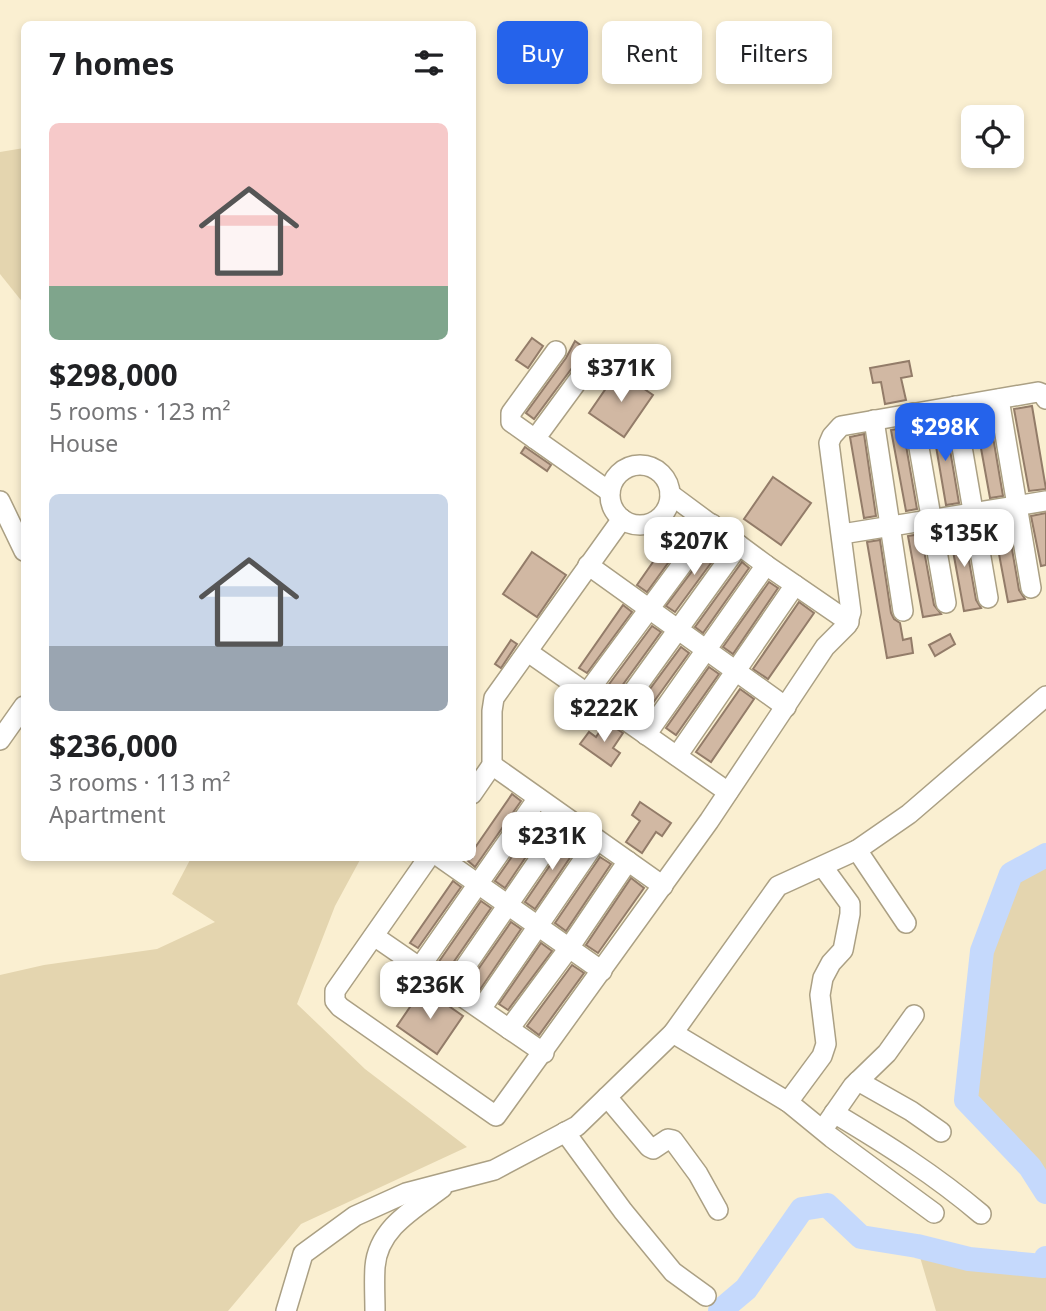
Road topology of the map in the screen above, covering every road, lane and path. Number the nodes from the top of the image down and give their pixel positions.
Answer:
1 (556, 351) dead end
2 (582, 375) dead end
3 (999, 399) junction
4 (1046, 399) edge
5 (955, 406) junction
6 (913, 413) junction
7 (874, 420) junction
8 (535, 439) junction
9 (610, 492) junction
10 (670, 494) junction
11 (0, 501) edge
12 (1046, 501) edge
13 (1018, 505) junction
14 (972, 512) junction
15 (622, 519) junction
16 (931, 519) junction
17 (712, 524) junction
18 (18, 526) edge
19 (891, 526) junction
20 (842, 534) junction
21 (739, 545) junction
22 (588, 565) junction
23 (766, 565) junction
24 (795, 585) junction
25 (1031, 588) dead end
26 (988, 598) dead end
27 (946, 603) dead end
28 (649, 609) junction
29 (903, 611) dead end
30 (849, 622) junction
31 (679, 630) junction
32 (707, 650) junction
33 (528, 652) junction
34 (736, 671) junction
35 (587, 693) junction
36 (1045, 698) edge
37 (786, 706) junction
38 (21, 710) edge
39 (617, 714) junction
40 (646, 735) junction
41 (0, 740) edge
42 (677, 756) junction
43 (492, 765) junction
44 (476, 788) edge
45 (728, 792) junction
46 (538, 798) junction
47 (567, 819) junction
48 (597, 840) junction
49 (857, 850) junction
50 (426, 861) edge
51 (446, 861) edge
52 (628, 861) junction
53 (823, 867) junction
54 (479, 884) junction
55 (663, 886) junction
56 (509, 905) junction
57 (906, 923) dead end
58 (538, 926) junction
59 (374, 936) junction
60 (569, 948) junction
61 (420, 967) junction
62 (603, 971) junction
63 (450, 989) junction
64 (481, 1009) junction
65 (914, 1015) dead end
66 (509, 1029) junction
67 (673, 1033) junction
68 (544, 1053) junction
69 (858, 1082) junction
70 (607, 1097) junction
71 (789, 1102) junction
72 (829, 1121) junction
73 (565, 1132) junction
74 (941, 1132) dead end
75 (452, 1181) junction
76 (718, 1210) dead end
77 (934, 1213) dead end
78 (981, 1214) dead end
79 (706, 1296) dead end
80 (286, 1311) edge
81 (375, 1311) edge

1 - 8 street
2 - 8 street
3 - 4 street
3 - 5 street
3 - 13 street
5 - 6 street
5 - 14 street
6 - 7 street
6 - 16 street
7 - 19 street
7 - 20 street
8 - 9 street
9 - 10 street
9 - 15 street
10 - 15 street
10 - 17 street
11 - 18 street
12 - 13 street
13 - 14 street
13 - 25 street
14 - 16 street
14 - 26 street
15 - 22 street
16 - 19 street
16 - 27 street
17 - 21 street
17 - 28 street
19 - 20 street
19 - 29 street
20 - 30 street
21 - 23 street
21 - 31 street
22 - 28 street
22 - 33 street
23 - 24 street
23 - 32 street
24 - 30 street
24 - 34 street
28 - 31 street
28 - 35 street
30 - 37 street
31 - 32 street
31 - 39 street
32 - 34 street
32 - 40 street
33 - 35 street
33 - 43 street
34 - 37 street
34 - 42 street
35 - 39 street
36 - 49 street
37 - 45 street
38 - 41 street
39 - 40 street
40 - 42 street
42 - 45 street
43 - 44 street
43 - 46 street
45 - 55 street
46 - 47 street
46 - 54 street
47 - 48 street
47 - 56 street
48 - 52 street
48 - 58 street
49 - 53 street
49 - 57 street
50 - 59 street
51 - 54 street
52 - 55 street
52 - 60 street
53 - 67 street
53 - 71 street
54 - 56 street
54 - 61 street
55 - 62 street
56 - 58 street
56 - 63 street
58 - 60 street
58 - 64 street
59 - 61 street
59 - 68 street
60 - 62 street
60 - 66 street
61 - 63 street
62 - 68 street
63 - 64 street
64 - 66 street
65 - 69 street
66 - 68 street
67 - 70 street
67 - 71 street
69 - 72 street
69 - 74 street
70 - 73 street
70 - 76 street
71 - 72 street
72 - 77 street
72 - 78 street
73 - 75 street
73 - 79 street
75 - 80 street
75 - 81 street

